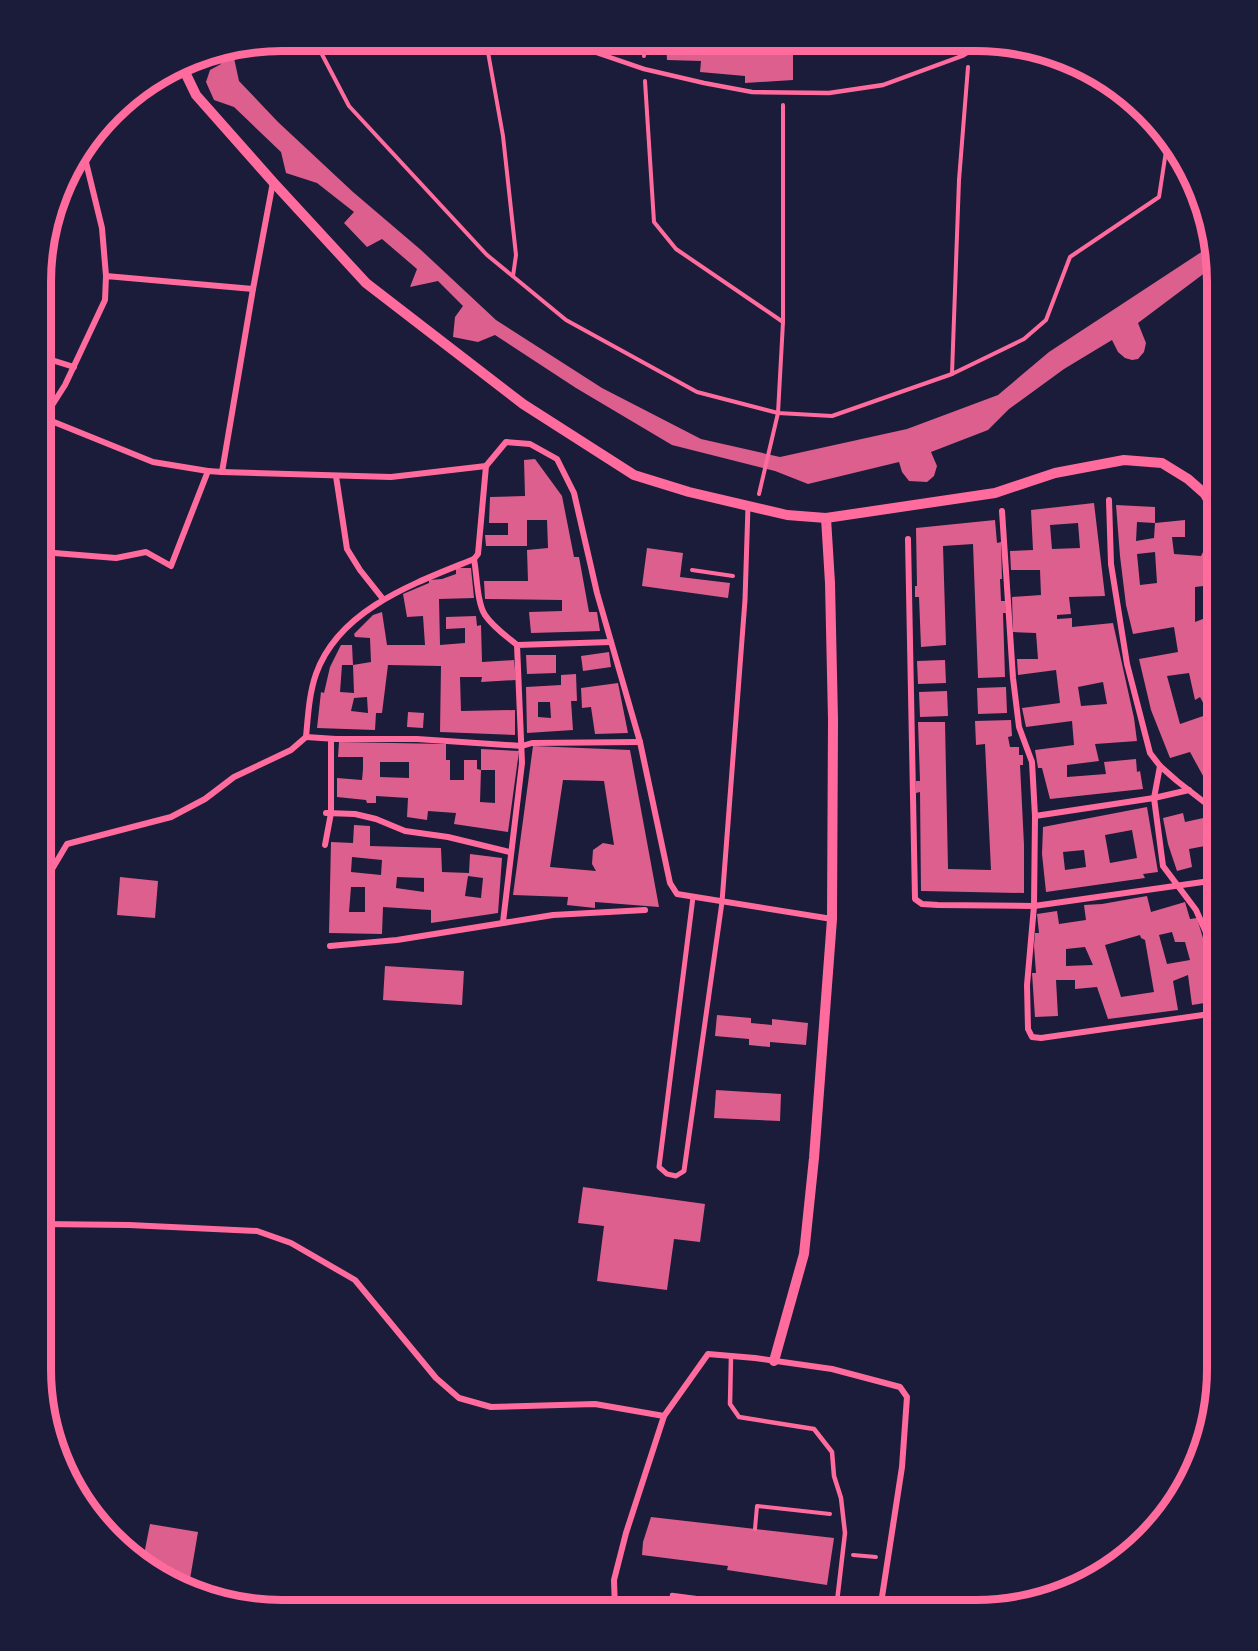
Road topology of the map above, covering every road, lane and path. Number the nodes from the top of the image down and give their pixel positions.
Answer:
1 (320, 51) edge
2 (488, 51) edge
3 (591, 51) edge
4 (643, 51) edge
5 (970, 51) joint
6 (644, 69) junction
7 (185, 73) edge
8 (783, 92) junction
9 (1166, 151) edge
10 (85, 162) edge
11 (273, 182) junction
12 (106, 276) junction
13 (513, 276) junction
14 (253, 289) junction
15 (783, 322) junction
16 (51, 360) edge
17 (74, 366) junction
18 (952, 374) junction
19 (51, 405) edge
20 (778, 413) junction
21 (51, 422) edge
22 (486, 466) junction
23 (208, 471) junction
24 (222, 472) junction
25 (336, 476) junction
26 (759, 497) dead end
27 (1207, 497) edge
28 (1109, 500) dead end
29 (748, 506) junction
30 (1002, 511) dead end
31 (825, 518) junction
32 (908, 539) dead end
33 (51, 553) edge
34 (474, 560) junction
35 (692, 570) dead end
36 (746, 578) junction
37 (383, 599) junction
38 (611, 642) junction
39 (517, 645) junction
40 (306, 737) junction
41 (331, 739) junction
42 (640, 742) junction
43 (522, 746) junction
44 (1160, 766) junction
45 (1189, 790) junction
46 (1154, 798) junction
47 (1207, 804) edge
48 (329, 813) junction
49 (1035, 816) junction
50 (325, 845) dead end
51 (510, 852) junction
52 (51, 869) edge
53 (1207, 882) edge
54 (1179, 887) junction
55 (693, 897) junction
56 (722, 902) junction
57 (1034, 906) junction
58 (645, 910) dead end
59 (832, 919) junction
60 (503, 922) junction
61 (1207, 934) edge
62 (330, 946) dead end
63 (1207, 1014) edge
64 (51, 1224) edge
65 (731, 1356) junction
66 (774, 1360) junction
67 (664, 1416) junction
68 (843, 1516) junction
69 (755, 1529) dead end
70 (842, 1554) junction
71 (888, 1558) junction
72 (672, 1595) dead end
73 (615, 1600) edge
74 (710, 1600) edge
75 (837, 1600) edge
76 (882, 1600) edge

1 - 13 path
2 - 13 path
3 - 6 lane
4 - 6 path
5 - 8 lane
5 - 18 path
6 - 8 lane
6 - 15 path
7 - 11 street
8 - 15 path
9 - 18 path
10 - 12 street
11 - 14 street
11 - 29 street
12 - 14 street
12 - 17 street
13 - 20 path
14 - 24 street
15 - 20 path
16 - 17 street
17 - 19 street
18 - 20 path
20 - 26 path
21 - 23 street
22 - 25 street
22 - 34 street
22 - 38 street
23 - 24 street
23 - 33 street
24 - 25 street
25 - 37 street
27 - 31 street
28 - 44 street
29 - 31 street
29 - 36 street
30 - 49 street
31 - 59 street
32 - 57 street
34 - 37 street
34 - 39 street
35 - 36 path
36 - 56 street
37 - 40 street
38 - 39 street
38 - 42 street
39 - 43 street
40 - 41 street
40 - 52 street
41 - 43 street
41 - 48 street
42 - 43 street
42 - 55 street
43 - 51 street
44 - 45 street
44 - 46 street
45 - 46 street
45 - 47 street
46 - 49 street
46 - 54 street
48 - 50 street
48 - 51 street
49 - 57 street
51 - 60 street
53 - 54 street
54 - 57 street
54 - 61 street
55 - 56 street
55 - 56 street
56 - 59 street
57 - 63 street
58 - 60 street
59 - 66 street
60 - 62 street
64 - 67 street
65 - 66 street
65 - 67 street
65 - 68 lane
66 - 71 street
67 - 73 street
68 - 69 path
68 - 70 lane
70 - 71 path
70 - 75 lane
71 - 76 street
72 - 74 lane

